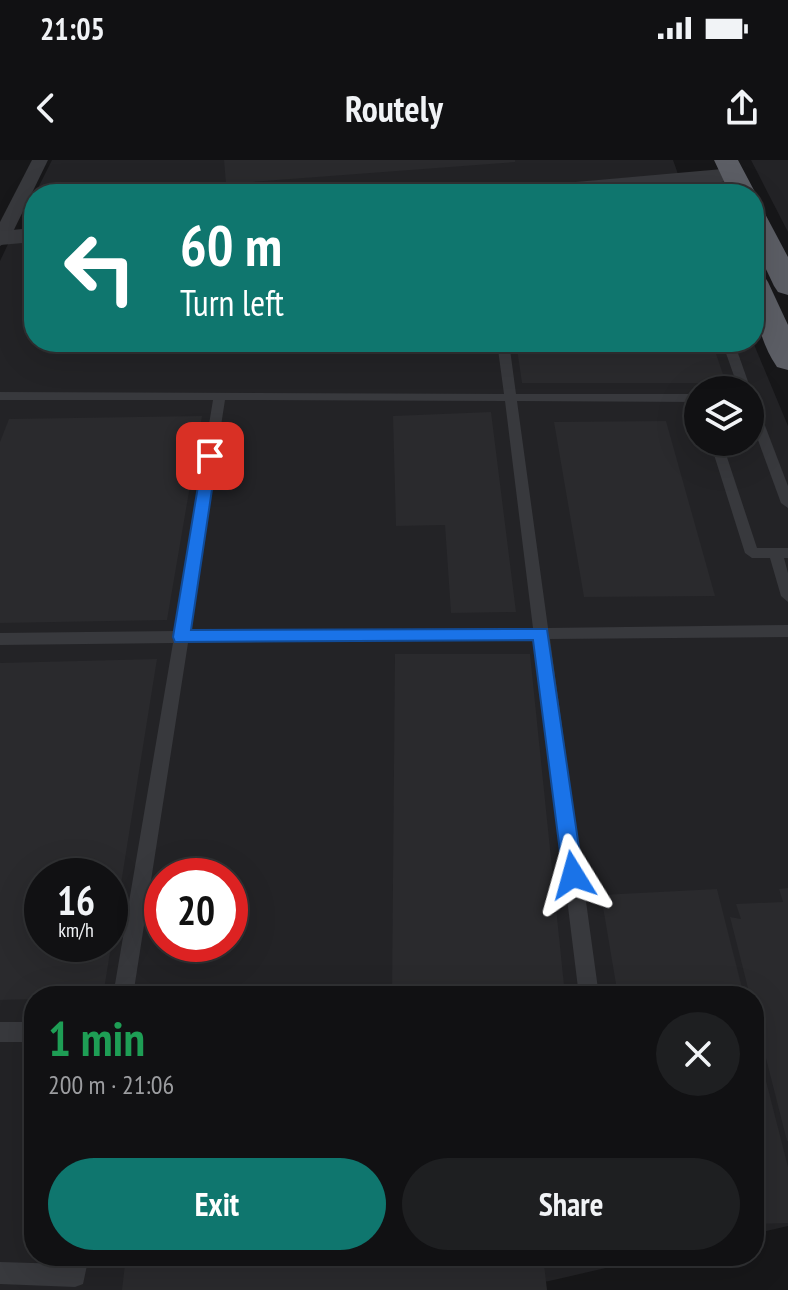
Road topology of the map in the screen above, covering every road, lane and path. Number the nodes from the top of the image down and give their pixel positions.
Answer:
1 (40, 160) edge
2 (734, 176) edge
3 (706, 177) edge
4 (28, 184) edge
5 (629, 184) edge
6 (24, 192) edge
7 (24, 236) edge
8 (764, 237) edge
9 (0, 239) edge
10 (788, 286) edge
11 (764, 305) edge
12 (504, 352) edge
13 (732, 352) edge
14 (788, 360) edge
15 (740, 376) edge
16 (0, 396) edge
17 (220, 396) junction
18 (510, 397) junction
19 (684, 398) edge
20 (764, 439) edge
21 (721, 456) edge
22 (788, 503) edge
23 (781, 553) edge
24 (788, 596) edge
25 (787, 633) edge
26 (541, 634) junction
27 (181, 637) junction
28 (0, 639) edge
29 (125, 986) edge
30 (588, 986) edge
31 (0, 1032) edge
32 (24, 1032) edge
33 (76, 1266) edge
34 (0, 1273) edge

1 - 4 street
2 - 3 street
3 - 5 street
6 - 9 street
7 - 9 street
8 - 10 highway
11 - 14 highway
12 - 18 lane
13 - 15 lane
16 - 17 lane
17 - 18 lane
17 - 27 lane
18 - 19 lane
18 - 26 lane
20 - 22 lane
21 - 23 lane
23 - 24 lane
25 - 26 lane
26 - 27 lane
26 - 30 lane
27 - 28 lane
27 - 29 lane
31 - 32 lane
33 - 34 lane

